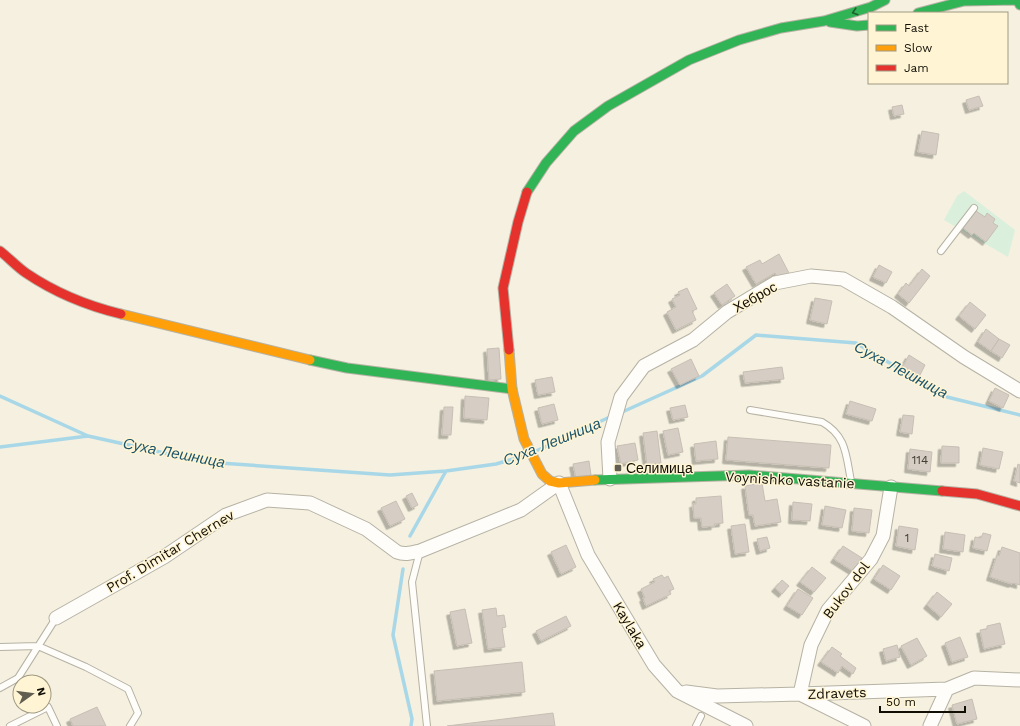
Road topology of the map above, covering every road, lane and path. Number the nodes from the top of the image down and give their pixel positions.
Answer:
1 (885, 0) edge
2 (932, 0) edge
3 (1017, 0) edge
4 (964, 1) edge
5 (1020, 5) edge
6 (942, 6) junction
7 (921, 12) edge
8 (824, 21) junction
9 (868, 25) edge
10 (974, 208) dead end
11 (0, 251) edge
12 (941, 251) dead end
13 (512, 389) junction
14 (1020, 391) edge
15 (750, 410) dead end
16 (610, 479) junction
17 (559, 483) junction
18 (851, 484) junction
19 (891, 487) junction
20 (1020, 506) edge
21 (420, 551) junction
22 (56, 618) joint
23 (38, 646) junction
24 (0, 647) edge
25 (1020, 680) edge
26 (0, 688) edge
27 (947, 689) junction
28 (677, 690) junction
29 (800, 694) junction
30 (701, 716) dead end
31 (10, 726) edge
32 (57, 726) edge
33 (130, 726) edge
34 (427, 726) edge
35 (696, 726) edge
36 (746, 726) edge
37 (864, 726) edge
38 (930, 726) edge

1 -> 8 main road
2 - 6 main road
3 - 4 main road
3 - 5 main road
4 - 6 main road
6 - 7 main road
8 - 9 main road
8 - 13 main road
10 - 12 lane
11 - 13 main road
13 - 17 main road
14 - 16 street, Хеброс
15 - 18 lane
16 - 17 main road, Voynishko vastanie
16 - 18 main road, Voynishko vastanie
17 - 21 street
17 - 28 street, Kaylaka
18 - 19 main road, Voynishko vastanie
19 - 20 main road, Voynishko vastanie
19 - 29 street, Bukov dol
21 - 22 street, Prof. Dimitar Chernev
21 - 34 lane
22 - 23 lane
23 - 24 lane
23 - 26 lane
23 - 33 lane
25 - 27 street, Zdravets
27 - 29 street, Zdravets
27 - 38 street
28 - 29 street, Zdravets
28 - 36 street, Kaylaka
29 - 37 street
30 - 35 lane
31 - 32 lane

